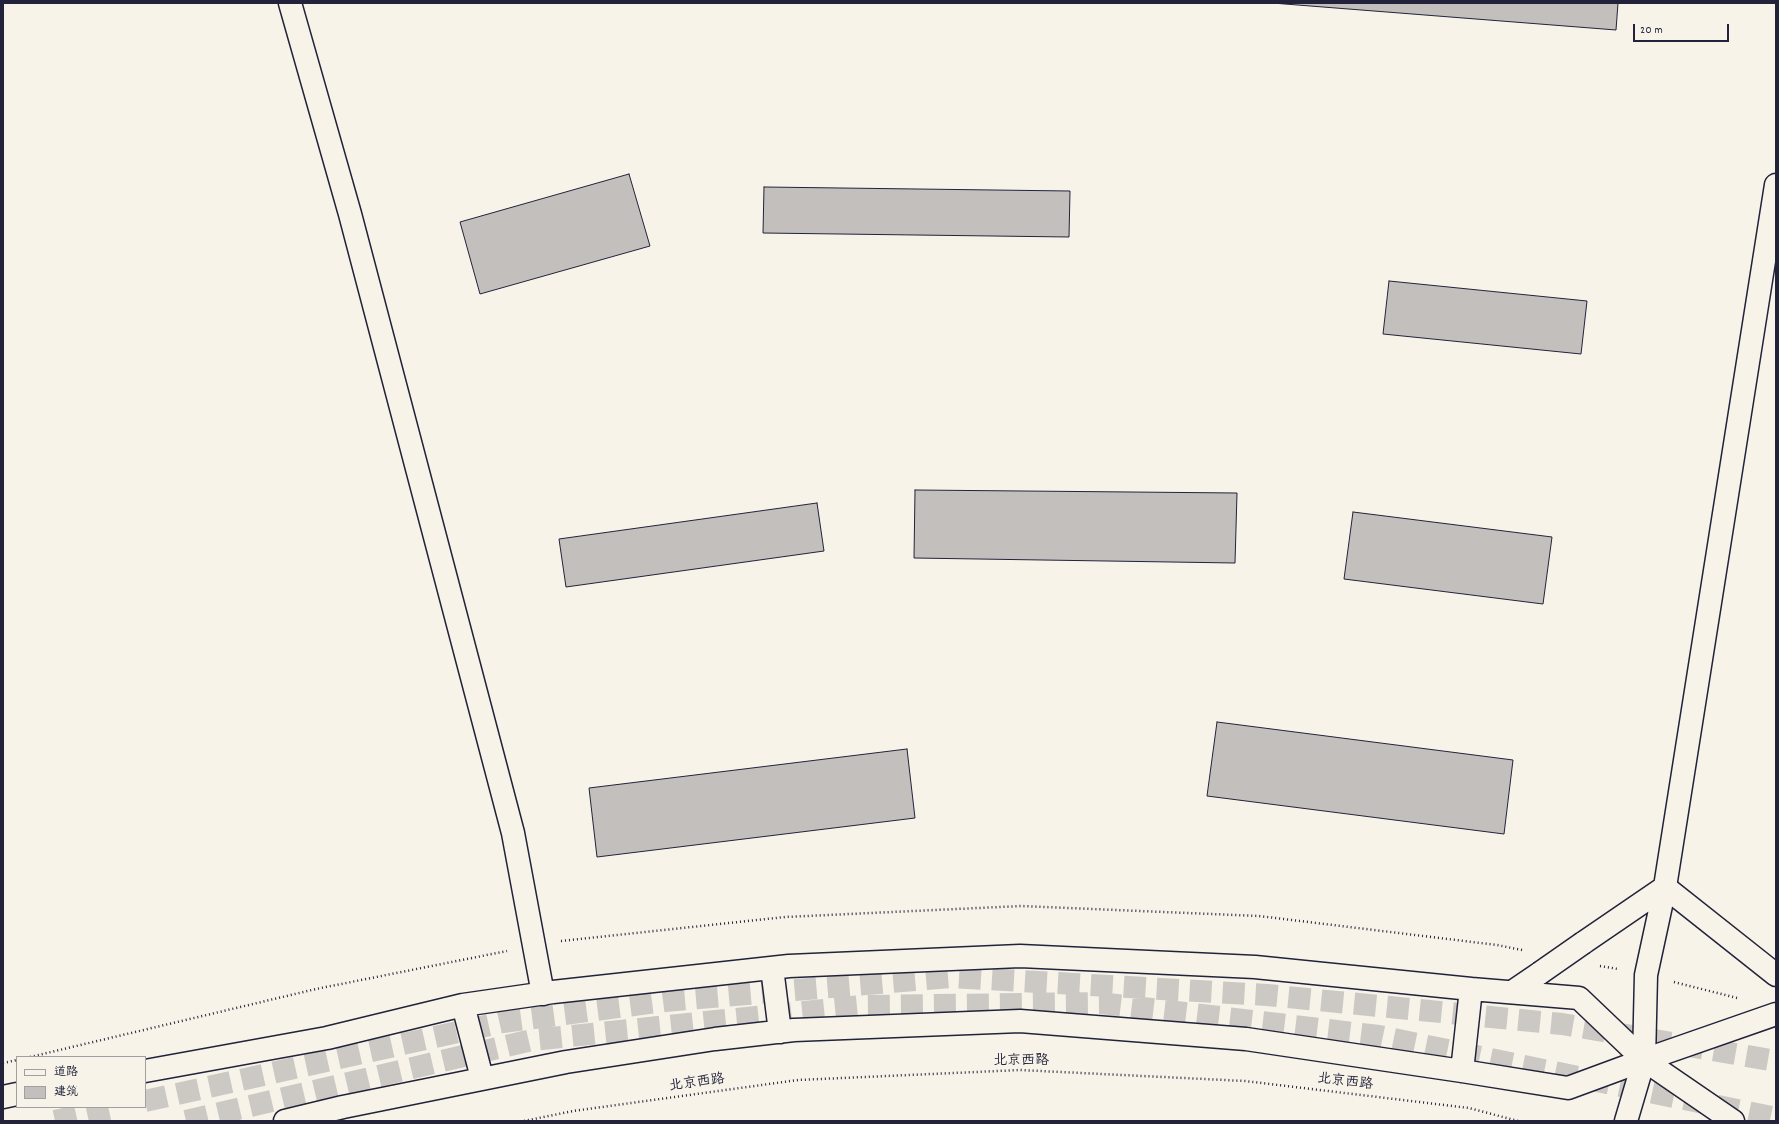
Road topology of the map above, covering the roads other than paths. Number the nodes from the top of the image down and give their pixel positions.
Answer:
1 (290, 3) edge
2 (1776, 185) edge
3 (1665, 887) junction
4 (772, 968) junction
5 (1769, 970) edge
6 (1471, 989) junction
7 (1512, 992) junction
8 (543, 994) junction
9 (463, 1005) junction
10 (1766, 1018) edge
11 (780, 1032) junction
12 (1644, 1060) junction
13 (146, 1071) edge
14 (1462, 1071) junction
15 (482, 1078) junction
16 (16, 1094) edge
17 (3, 1097) edge
18 (285, 1121) edge
19 (1626, 1121) edge
20 (1732, 1121) edge

1 - 8 main road
2 - 3 main road
3 - 5 main road
3 - 7 main road, bridge
3 - 12 main road
4 - 6 main road
4 - 8 main road
4 - 11 main road
6 - 7 main road
6 - 14 main road
7 - 12 main road
8 - 9 main road
9 - 13 main road
9 - 15 main road
10 - 12 main road
11 - 14 main road
11 - 15 main road
12 - 14 main road
12 - 19 main road
12 - 20 main road
15 - 18 main road
16 - 17 main road

